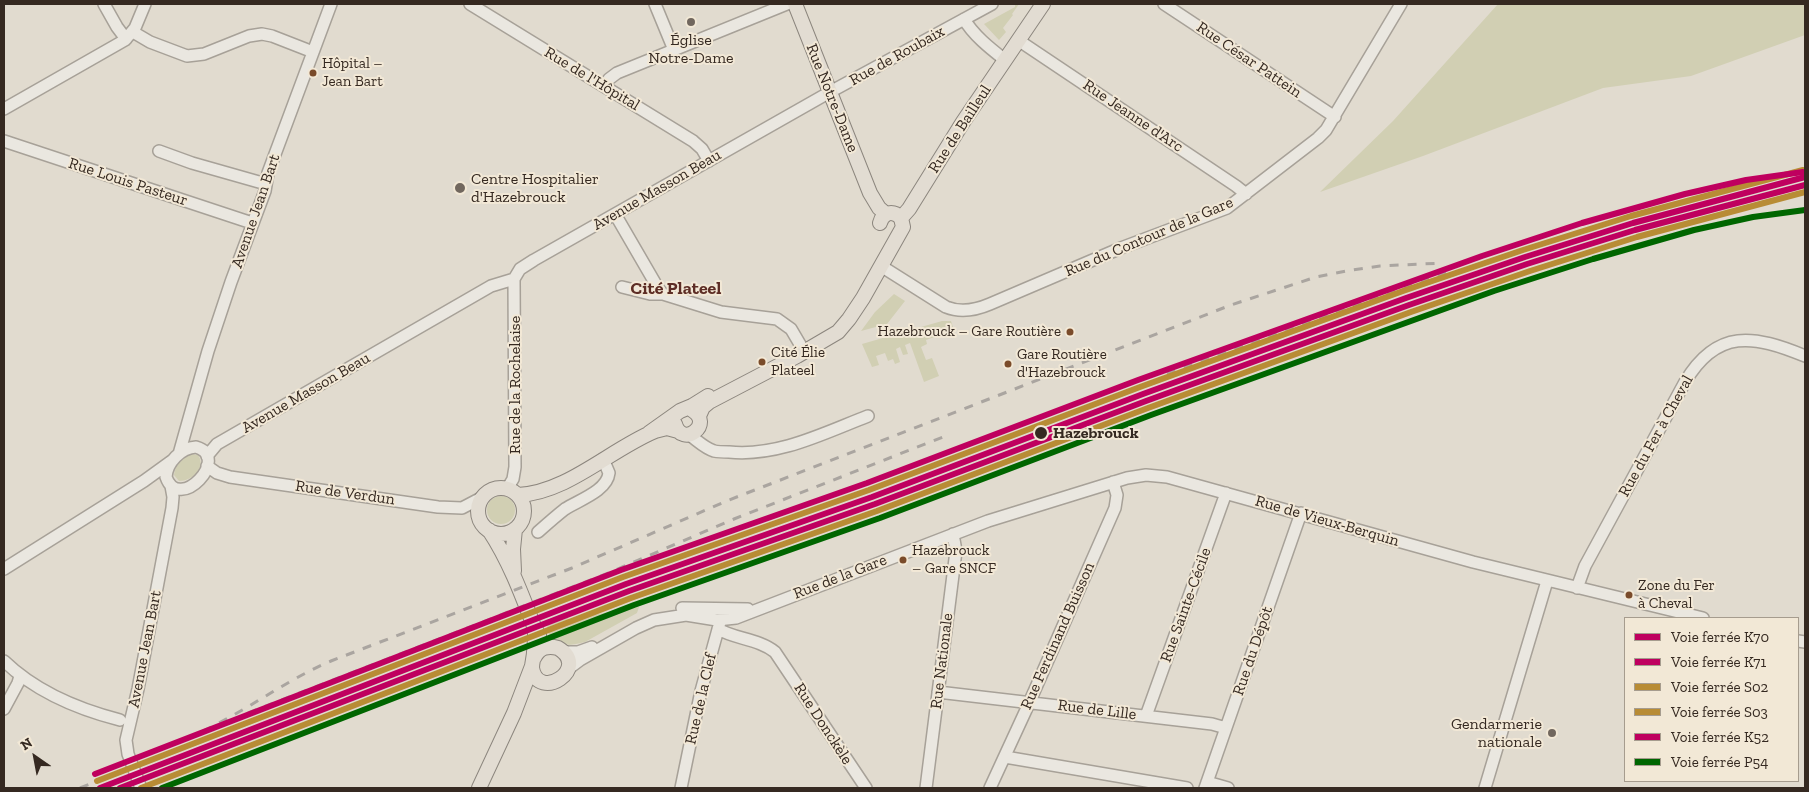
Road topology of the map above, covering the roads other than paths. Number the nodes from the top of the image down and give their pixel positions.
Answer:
1 (104, 4) edge
2 (145, 4) edge
3 (331, 4) edge
4 (470, 4) edge
5 (655, 4) edge
6 (787, 4) edge
7 (795, 4) edge
8 (992, 4) edge
9 (1042, 4) edge
10 (1164, 4) edge
11 (1401, 4) edge
12 (964, 19) junction
13 (130, 35) junction
14 (1018, 40) junction
15 (674, 50) junction
16 (313, 52) junction
17 (1005, 60) junction
18 (604, 86) junction
19 (830, 92) junction
20 (6, 104) edge
21 (1335, 117) junction
22 (4, 140) edge
23 (159, 151) dead end
24 (709, 160) junction
25 (266, 184) junction
26 (1246, 194) junction
27 (614, 214) junction
28 (901, 218) junction
29 (252, 223) junction
30 (883, 224) junction
31 (900, 233) junction
32 (880, 266) junction
33 (514, 280) junction
34 (622, 287) dead end
35 (486, 289) junction
36 (663, 294) junction
37 (514, 300) junction
38 (801, 346) junction
39 (1805, 356) edge
40 (868, 416) dead end
41 (188, 421) junction
42 (688, 422) junction
43 (198, 447) junction
44 (176, 457) junction
45 (603, 459) junction
46 (207, 461) junction
47 (144, 481) junction
48 (565, 481) junction
49 (1113, 482) junction
50 (169, 483) junction
51 (189, 487) junction
52 (512, 492) junction
53 (1226, 493) junction
54 (483, 497) junction
55 (172, 508) junction
56 (1301, 513) junction
57 (524, 516) junction
58 (516, 529) junction
59 (488, 530) junction
60 (538, 532) dead end
61 (953, 534) junction
62 (4, 569) edge
63 (514, 576) junction
64 (1547, 581) junction
65 (1577, 588) junction
66 (1699, 617) edge
67 (720, 619) junction
68 (535, 629) junction
69 (557, 649) junction
70 (4, 661) edge
71 (533, 662) junction
72 (568, 669) junction
73 (20, 676) junction
74 (545, 682) junction
75 (938, 692) junction
76 (1030, 702) junction
77 (4, 709) edge
78 (514, 713) junction
79 (1146, 716) junction
80 (120, 720) dead end
81 (1226, 728) junction
82 (1005, 757) junction
83 (1206, 785) edge
84 (141, 788) edge
85 (479, 788) edge
86 (681, 788) edge
87 (866, 788) edge
88 (926, 788) edge
89 (990, 788) edge
90 (1187, 788) edge
91 (1228, 788) edge
92 (1485, 788) edge

1 - 13 street
2 - 13 street
3 - 16 street, Avenue Jean Bart
4 - 18 street, Rue de l'Hôpital
5 - 15 street
6 - 15 street
7 - 19 main road, Rue Notre-Dame
8 - 12 street, Rue de Roubaix
9 - 14 main road, Rue de Bailleul
10 - 21 street, Rue César Pattein
11 - 21 street, Rue du Contour de la Gare
12 - 17 street
12 - 19 street, Rue de Roubaix
13 - 16 street
13 - 20 street
14 - 17 main road, Rue de Bailleul
14 - 26 street, Rue Jeanne d'Arc
15 - 18 street
16 - 25 street, Avenue Jean Bart
17 - 28 main road, Rue de Bailleul
18 - 24 street, Rue de l'Hôpital
19 - 24 street, Avenue Masson Beau
19 - 30 main road, Rue Notre-Dame
21 - 26 street, Rue du Contour de la Gare
22 - 29 street, Rue Louis Pasteur
23 - 25 street
24 - 27 street, Avenue Masson Beau
25 - 29 street, Avenue Jean Bart
26 - 32 street, Rue du Contour de la Gare
27 - 33 street, Avenue Masson Beau
27 - 36 street
28 - 30 main road
28 - 31 main road
29 - 41 street, Avenue Jean Bart
30 - 31 main road
30 - 38 main road
31 - 32 main road
32 - 42 main road
33 - 35 street, Avenue Masson Beau
33 - 37 street, Rue de la Rochelaise
34 - 36 street
35 - 37 street
35 - 46 street, Avenue Masson Beau
36 - 38 street
37 - 52 street, Rue de la Rochelaise
38 - 42 main road
39 - 65 street, Rue du Fer à Cheval
40 - 42 street
41 - 43 street
41 - 44 street, Avenue Jean Bart
42 - 45 main road
43 - 44 street
43 - 46 street
44 - 47 street
44 - 50 street
45 - 48 main road
45 - 60 street
46 - 51 street
46 - 54 street, Rue de Verdun
47 - 50 street
47 - 62 street
48 - 52 main road
48 - 57 main road
49 - 53 street, Rue de Vieux-Berquin
49 - 61 street, Rue de Vieux-Berquin
49 - 76 street, Rue Ferdinand Buisson
50 - 51 street
50 - 55 street, Avenue Jean Bart
51 - 55 street, Avenue Jean Bart
52 - 54 main road
52 - 57 main road
53 - 56 street, Rue de Vieux-Berquin
53 - 79 street, Rue Sainte-Cécile
54 - 59 main road
55 - 84 street, Avenue Jean Bart
56 - 64 street, Rue de Vieux-Berquin
56 - 81 street, Rue du Dépôt
57 - 58 main road
58 - 59 main road
58 - 63 main road
59 - 63 main road
61 - 67 street, Rue de la Gare
61 - 75 street, Rue Nationale
63 - 68 main road
64 - 65 street, Rue de Vieux-Berquin
64 - 92 street
65 - 66 street, Rue de Vieux-Berquin
67 - 69 street
67 - 72 street
67 - 86 street, Rue de la Clef
67 - 87 street, Rue Donckèle
68 - 69 main road
68 - 71 main road
69 - 71 main road
69 - 72 main road
70 - 73 street
71 - 74 main road
71 - 78 main road
72 - 74 main road
73 - 77 street
73 - 80 street
74 - 78 main road
75 - 76 street, Rue de Lille
75 - 88 street, Rue Nationale
76 - 79 street, Rue de Lille
76 - 82 street, Rue Ferdinand Buisson
78 - 85 main road
79 - 81 street, Rue de Lille
81 - 83 street, Rue du Dépôt
82 - 89 street, Rue Ferdinand Buisson
82 - 90 street
83 - 91 street

